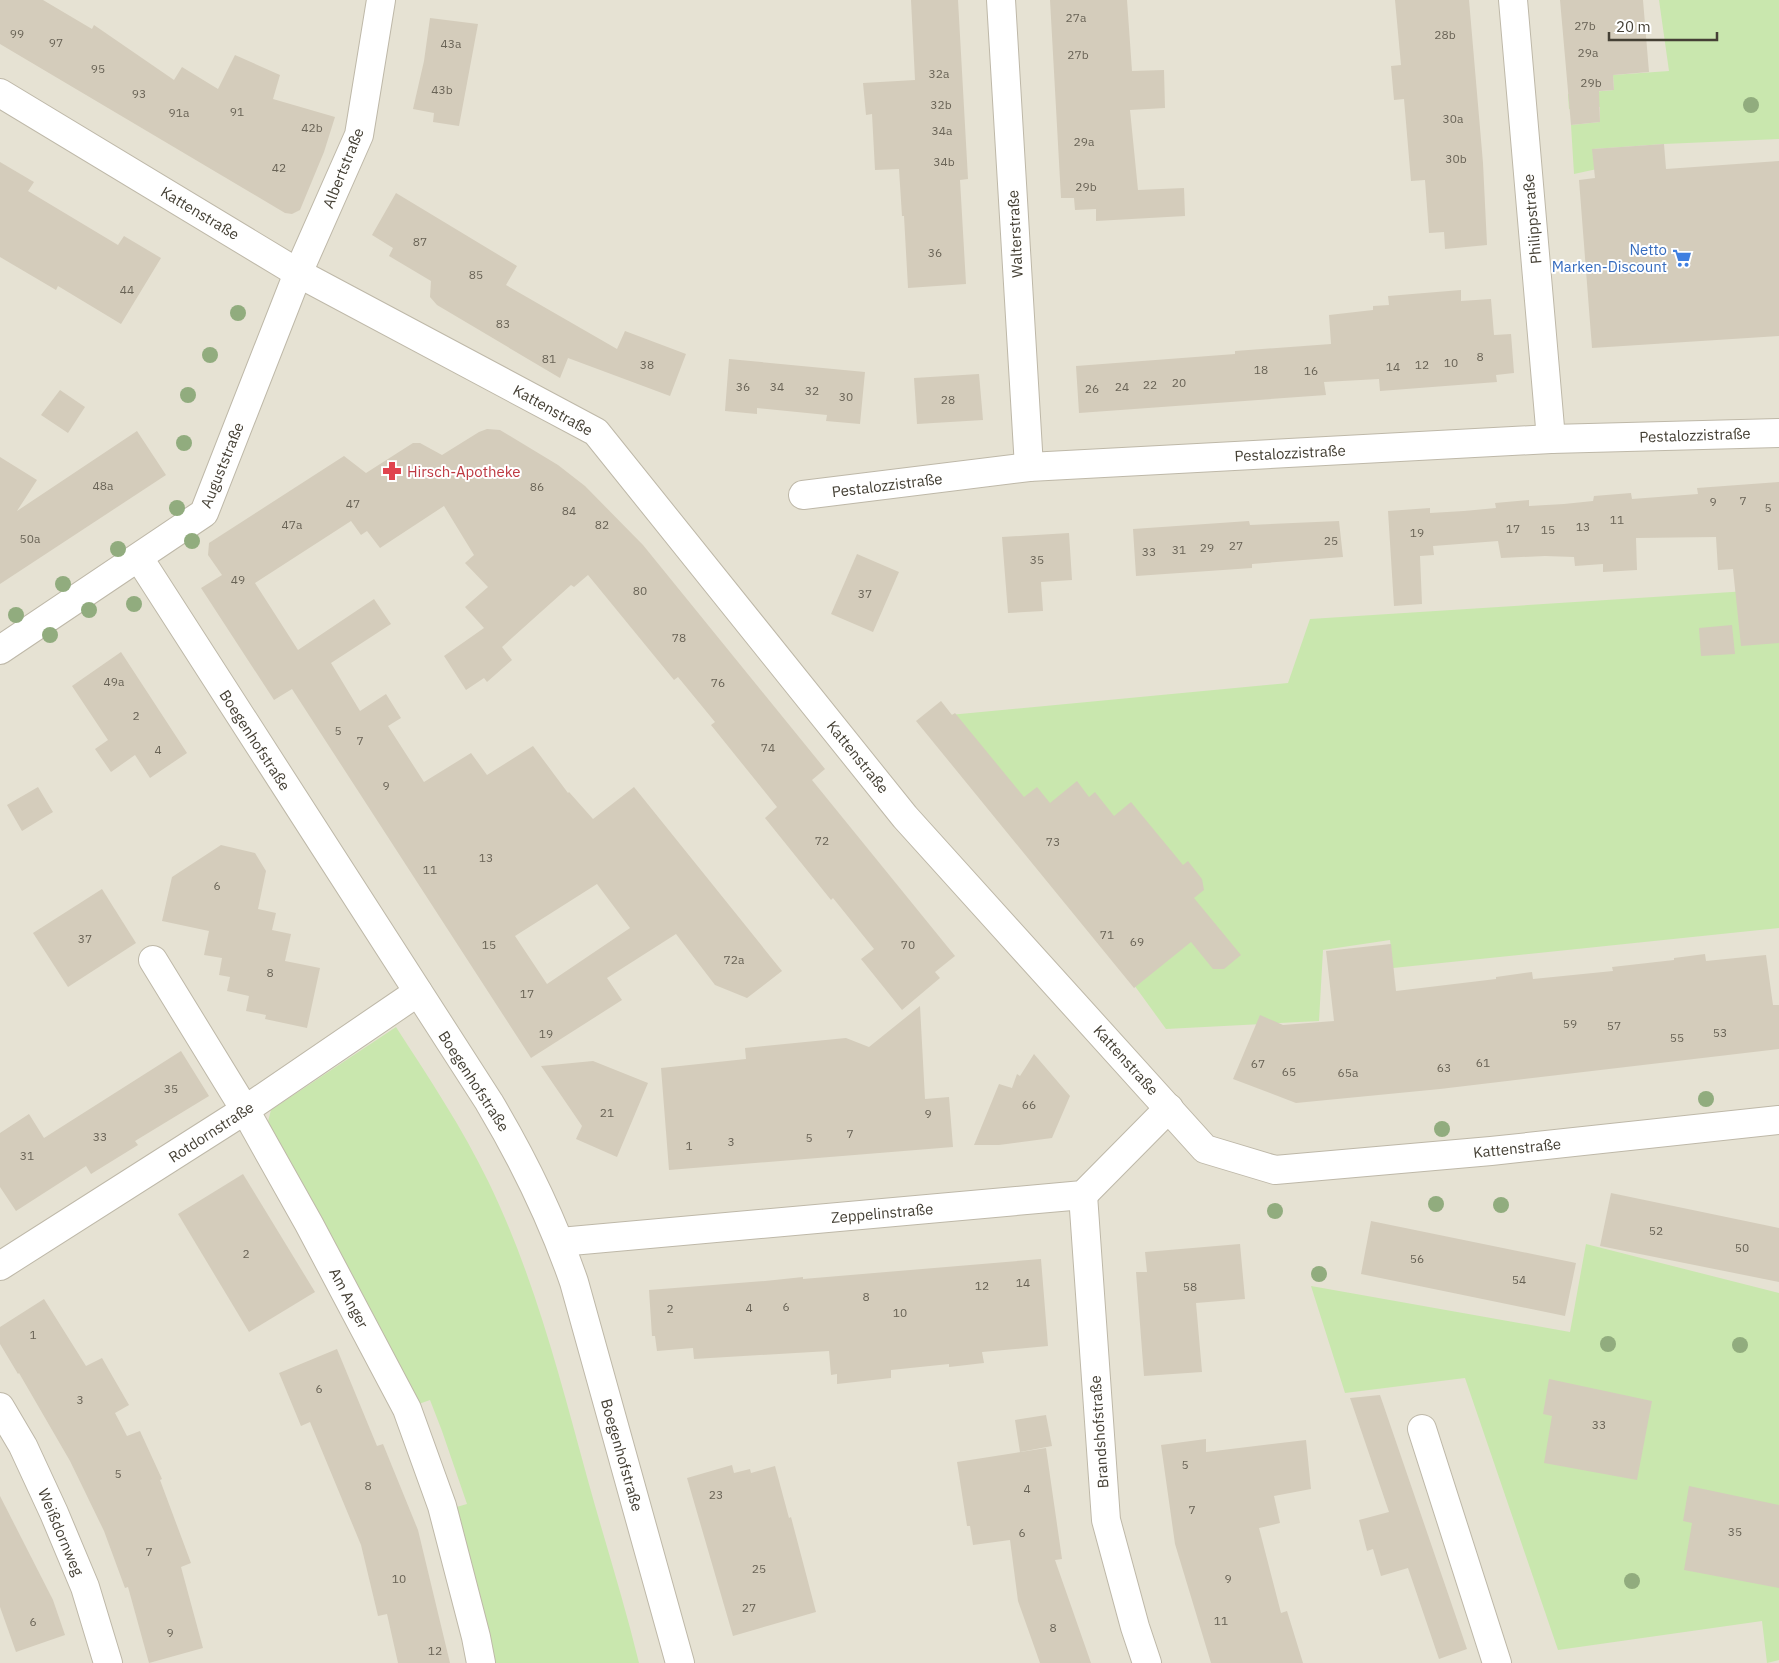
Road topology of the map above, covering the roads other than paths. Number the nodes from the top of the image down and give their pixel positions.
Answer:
1 (381, 0) edge
2 (1001, 0) edge
3 (1513, 0) edge
4 (0, 93) edge
5 (298, 273) junction
6 (1779, 433) edge
7 (1551, 439) junction
8 (1029, 467) junction
9 (803, 495) dead end
10 (139, 558) junction
11 (0, 650) edge
12 (153, 960) dead end
13 (418, 992) junction
14 (1169, 1108) junction
15 (245, 1110) junction
16 (1779, 1120) edge
17 (1082, 1195) junction
18 (560, 1242) junction
19 (0, 1266) edge
20 (0, 1407) edge
21 (1422, 1429) dead end
22 (108, 1663) edge
23 (480, 1663) edge
24 (680, 1663) edge
25 (1147, 1663) edge
26 (1497, 1663) edge

1 - 5 street, Albertstraße
2 - 8 street, Walterstraße
3 - 7 street, Philippstraße
4 - 5 street, Kattenstraße
5 - 10 street, Auguststraße
5 - 14 street, Kattenstraße
6 - 7 street, Pestalozzistraße
7 - 8 street, Pestalozzistraße
8 - 9 street, Pestalozzistraße
10 - 11 street, Auguststraße
10 - 13 street, Boegenhofstraße
12 - 15 street, Am Anger
13 - 15 street, Rotdornstraße
13 - 18 street, Boegenhofstraße
14 - 16 street, Kattenstraße
14 - 17 street
15 - 19 street, Rotdornstraße
15 - 23 street, Am Anger
17 - 18 street, Zeppelinstraße
17 - 25 street, Brandshofstraße
18 - 24 street, Boegenhofstraße
20 - 22 street, Weißdornweg
21 - 26 street

